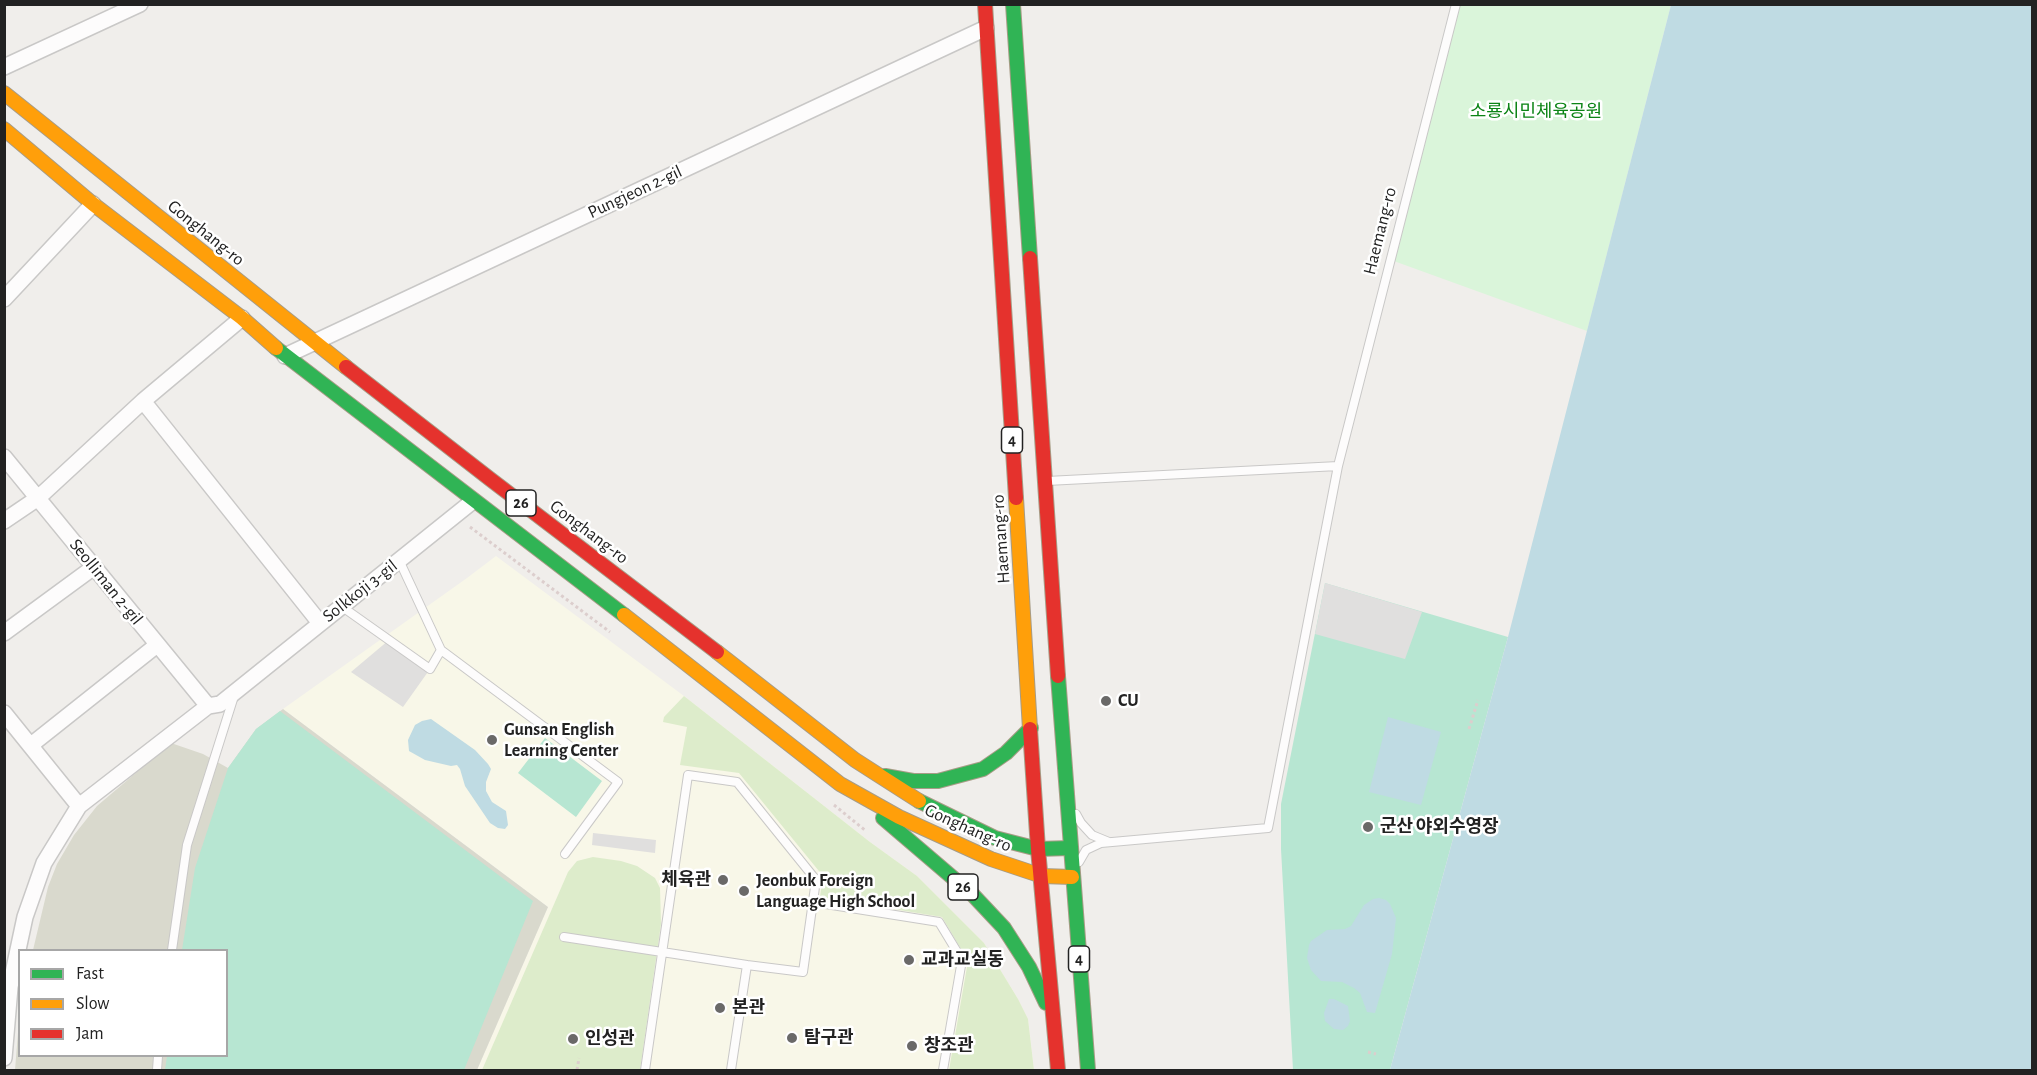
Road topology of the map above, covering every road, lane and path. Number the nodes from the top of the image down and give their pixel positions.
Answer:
1 (140, 4) edge
2 (985, 4) edge
3 (1013, 4) edge
4 (1456, 4) edge
5 (986, 28) junction
6 (4, 67) edge
7 (4, 93) edge
8 (4, 129) edge
9 (93, 204) junction
10 (4, 299) edge
11 (242, 318) junction
12 (315, 342) junction
13 (285, 356) junction
14 (143, 400) junction
15 (4, 457) edge
16 (1338, 466) junction
17 (1044, 481) junction
18 (38, 498) junction
19 (473, 501) junction
20 (4, 521) edge
21 (470, 526) dead end
22 (399, 560) junction
23 (94, 567) junction
24 (341, 606) junction
25 (320, 623) junction
26 (4, 633) edge
27 (611, 633) dead end
28 (157, 645) junction
29 (441, 650) junction
30 (241, 686) junction
31 (1478, 700) dead end
32 (208, 706) junction
33 (4, 713) edge
34 (1031, 728) junction
35 (1469, 729) dead end
36 (31, 745) junction
37 (876, 774) junction
38 (840, 784) junction
39 (1066, 794) junction
40 (826, 799) dead end
41 (79, 806) junction
42 (872, 835) dead end
43 (1111, 842) junction
44 (1070, 848) junction
45 (1038, 849) junction
46 (566, 854) dead end
47 (1042, 876) junction
48 (1072, 877) junction
49 (813, 902) junction
50 (564, 937) dead end
51 (18, 949) edge
52 (172, 949) edge
53 (18, 950) edge
54 (662, 952) junction
55 (747, 964) junction
56 (1054, 1019) junction
57 (1368, 1052) dead end
58 (1376, 1054) dead end
59 (4, 1058) edge
60 (579, 1058) dead end
61 (578, 1071) edge
62 (645, 1071) edge
63 (731, 1071) edge
64 (943, 1071) edge
65 (1058, 1071) edge
66 (1088, 1071) edge

1 - 6 street
2 - 5 main road, Haemang-ro / 4
3 - 17 main road, 4
4 - 16 lane, Haemang-ro
5 - 12 street, Pungjeon 2-gil
5 - 34 main road, Haemang-ro / 4
7 - 12 main road, Gonghang-ro / 26
8 - 9 main road, Gonghang-ro / 26
9 - 10 street
9 - 11 main road, Gonghang-ro / 26
11 - 13 main road, Gonghang-ro / 26
11 - 14 street
12 - 13 street, Pungjeon 2-gil
12 - 37 main road, Gonghang-ro / 26
13 - 19 main road, Gonghang-ro / 26
14 - 18 street
14 - 25 street
15 - 18 street, Seolliman 2-gil
16 - 17 lane
16 - 43 lane, Haemang-ro
17 - 39 main road, 4
18 - 20 street
18 - 23 street, Seolliman 2-gil
19 - 22 street, Solkkoji 3-gil
19 - 38 main road, Gonghang-ro / 26
21 - 27 path
22 - 24 street, Solkkoji 3-gil
22 - 29 lane
23 - 26 street
23 - 28 street, Seolliman 2-gil
24 - 25 street, Solkkoji 3-gil
24 - 29 lane
25 - 30 street, Solkkoji 3-gil
28 - 32 street, Seolliman 2-gil
28 - 36 street
29 - 46 lane
30 - 32 street, Solkkoji 3-gil
30 - 52 lane
31 - 35 path
32 - 41 street, Solkkoji 3-gil
33 - 36 street
34 - 37 main road
34 - 45 main road, Haemang-ro / 4
36 - 41 street
37 - 45 main road, Gonghang-ro / 26
38 - 47 main road, Gonghang-ro
38 - 56 main road, 26
39 - 43 lane
39 - 44 main road, 4
40 - 42 path
41 - 51 street
43 - 48 lane
44 - 45 main road, Gonghang-ro / 26
44 - 48 main road, 4
45 - 47 main road, Haemang-ro / 4
47 - 48 main road, Gonghang-ro
47 - 56 main road, Haemang-ro / 4
48 - 66 main road, 4
49 - 54 lane
49 - 55 lane
49 - 64 lane
50 - 54 lane
53 - 59 street
54 - 55 lane
54 - 62 lane
55 - 63 lane
56 - 65 main road, Haemang-ro / 4
57 - 58 path
60 - 61 path

